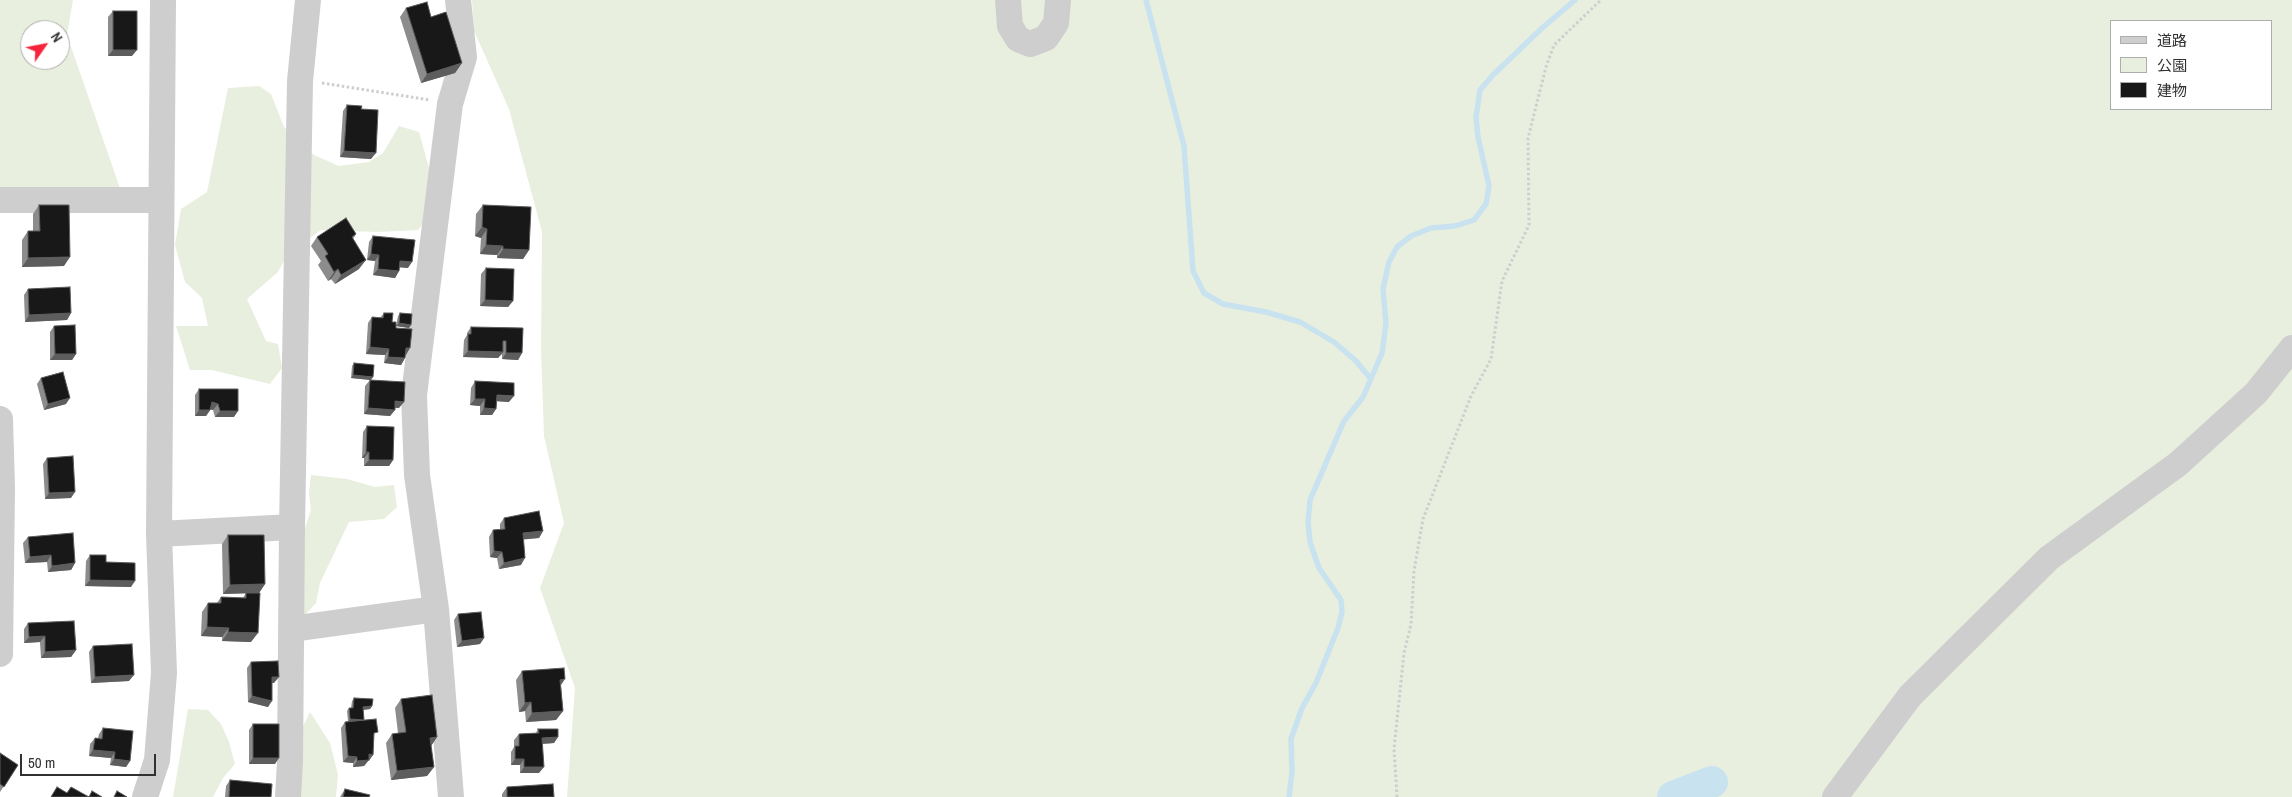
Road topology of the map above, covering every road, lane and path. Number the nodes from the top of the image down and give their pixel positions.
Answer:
1 (163, 0) edge
2 (308, 0) edge
3 (458, 0) edge
4 (1008, 0) edge
5 (1058, 0) edge
6 (1601, 0) edge
7 (311, 82) junction
8 (428, 99) dead end
9 (0, 200) edge
10 (160, 200) junction
11 (2292, 348) edge
12 (0, 419) edge
13 (292, 527) junction
14 (159, 534) junction
15 (436, 609) junction
16 (291, 629) junction
17 (0, 654) edge
18 (145, 797) edge
19 (288, 797) edge
20 (451, 797) edge
21 (1397, 797) edge
22 (1835, 797) edge

1 - 10 street
2 - 7 street
3 - 15 street
4 - 5 street
6 - 21 path
7 - 8 path
7 - 13 street
9 - 10 street
10 - 14 street
11 - 22 street
12 - 17 street
13 - 14 street
13 - 16 street
14 - 18 street
15 - 16 street
15 - 20 street
16 - 19 street

